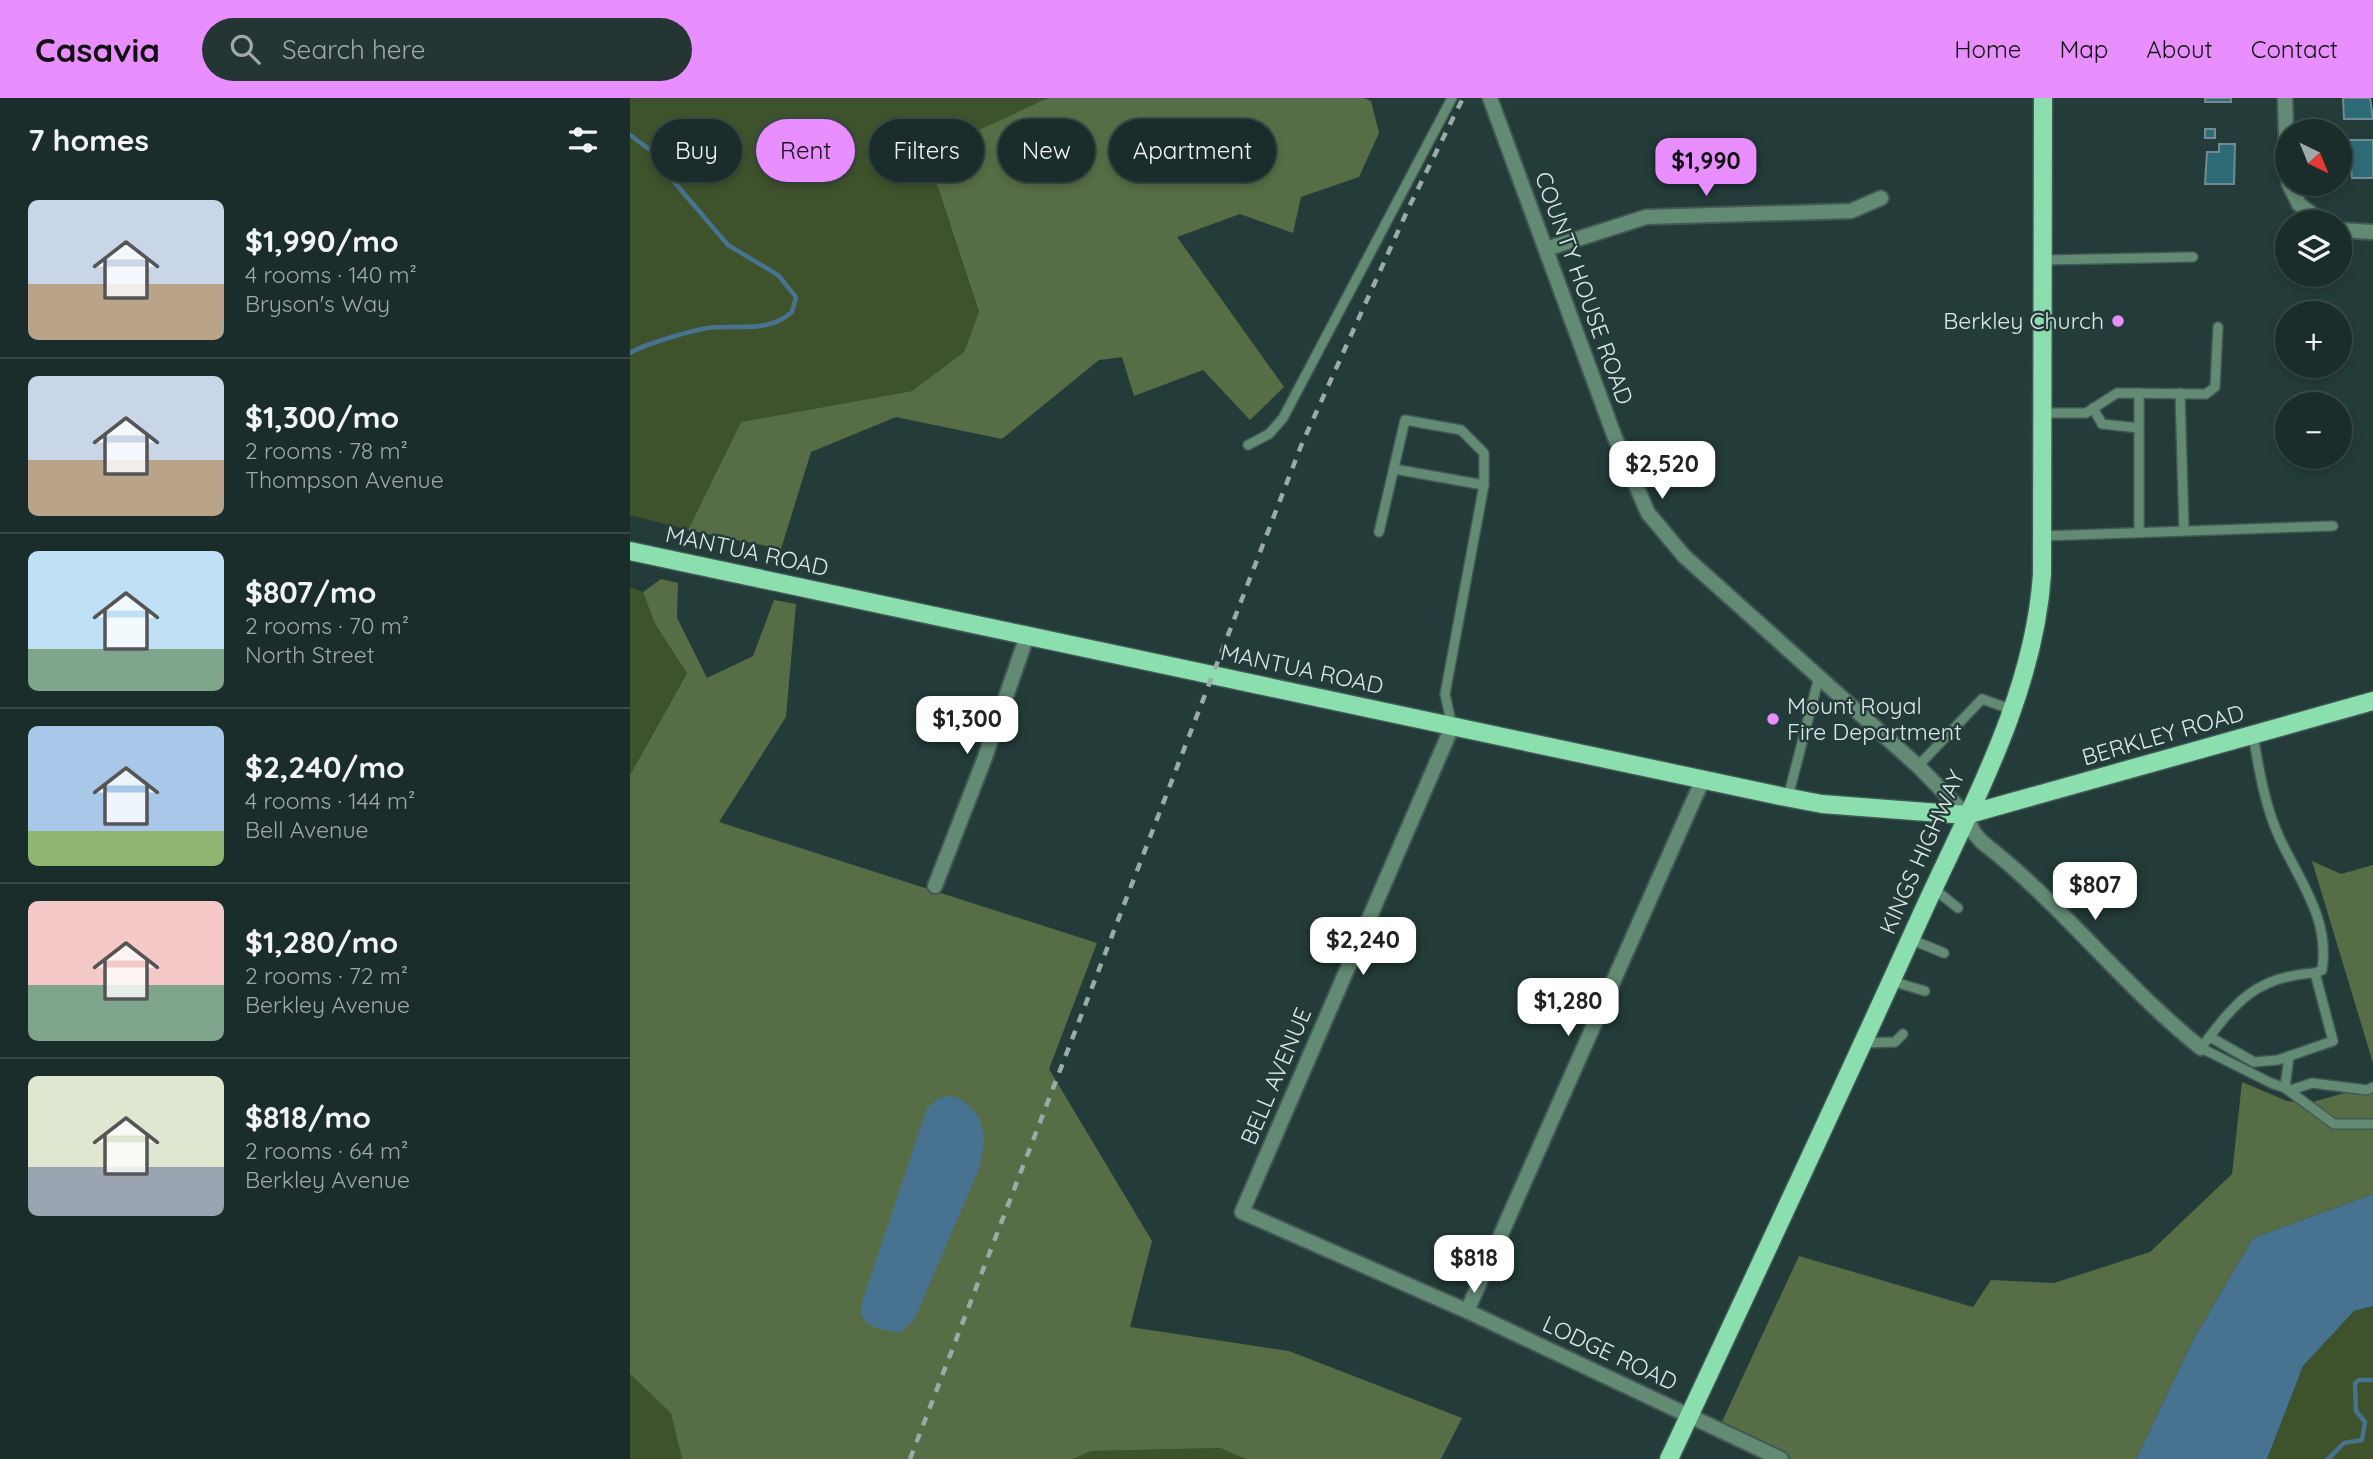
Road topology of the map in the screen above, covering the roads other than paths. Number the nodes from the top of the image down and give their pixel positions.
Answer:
1 (1452, 98) edge
2 (1490, 98) edge
3 (2043, 98) edge
4 (2285, 98) edge
5 (2286, 119) edge
6 (2295, 196) edge
7 (1881, 198) dead end
8 (2307, 210) edge
9 (2352, 231) edge
10 (2373, 232) edge
11 (1546, 249) junction
12 (2193, 257) dead end
13 (2044, 260) junction
14 (2218, 327) dead end
15 (2139, 393) junction
16 (2180, 393) junction
17 (2093, 408) junction
18 (2043, 413) junction
19 (2139, 428) junction
20 (1248, 445) dead end
21 (1394, 469) junction
22 (1484, 485) junction
23 (2333, 526) dead end
24 (2184, 530) junction
25 (2139, 531) junction
26 (1379, 532) dead end
27 (2043, 536) junction
28 (630, 551) edge
29 (1027, 636) junction
30 (1819, 677) junction
31 (2373, 701) edge
32 (2013, 710) junction
33 (1452, 727) junction
34 (2252, 735) junction
35 (1918, 765) junction
36 (1703, 779) junction
37 (1788, 797) junction
38 (1966, 815) junction
39 (935, 886) dead end
40 (1933, 888) junction
41 (1958, 908) dead end
42 (1910, 939) junction
43 (1944, 953) dead end
44 (2315, 973) junction
45 (1891, 981) junction
46 (1925, 992) dead end
47 (1903, 1034) dead end
48 (2205, 1042) junction
49 (1863, 1043) junction
50 (2289, 1056) junction
51 (2373, 1087) edge
52 (2285, 1088) junction
53 (2373, 1124) edge
54 (1242, 1212) joint
55 (1467, 1311) junction
56 (1689, 1416) junction
57 (1669, 1459) edge
58 (1781, 1459) edge

1 - 20 lane
2 - 11 street, COUNTY HOUSE ROAD
3 - 13 main road, KINGS HIGHWAY
4 - 5 street
6 - 8 street
7 - 11 street
9 - 10 street
11 - 30 street, COUNTY HOUSE ROAD
12 - 13 lane
13 - 18 main road, KINGS HIGHWAY
14 - 16 lane
15 - 16 lane
15 - 17 lane
15 - 19 lane
16 - 24 lane
17 - 18 lane
17 - 19 lane
18 - 27 main road, KINGS HIGHWAY
19 - 25 lane
21 - 22 lane
21 - 22 lane
21 - 26 lane
22 - 33 lane
23 - 24 lane
24 - 25 lane
25 - 27 lane
27 - 32 main road, KINGS HIGHWAY
28 - 29 main road, MANTUA ROAD
29 - 33 main road, MANTUA ROAD
29 - 39 street
30 - 35 street, COUNTY HOUSE ROAD
30 - 37 lane
31 - 34 main road, BERKLEY ROAD
32 - 35 lane
32 - 38 main road, KINGS HIGHWAY
33 - 36 main road, MANTUA ROAD
33 - 54 street, BELL AVENUE
34 - 38 main road, BERKLEY ROAD
34 - 44 lane
35 - 38 street, COUNTY HOUSE ROAD
36 - 37 main road, MANTUA ROAD
36 - 55 street
37 - 38 main road, MANTUA ROAD
38 - 40 main road, KINGS HIGHWAY
38 - 48 street, COUNTY HOUSE ROAD
40 - 41 lane
40 - 42 main road, KINGS HIGHWAY
42 - 43 lane
42 - 45 main road, KINGS HIGHWAY
44 - 48 lane
44 - 50 lane
45 - 46 lane
45 - 49 main road, KINGS HIGHWAY
47 - 49 lane
48 - 50 lane
48 - 52 lane
49 - 56 main road, KINGS HIGHWAY
50 - 52 lane
51 - 52 lane
52 - 53 lane
54 - 55 street, LODGE ROAD
55 - 56 street, LODGE ROAD
56 - 57 main road, KINGS HIGHWAY
56 - 58 street, LODGE ROAD

